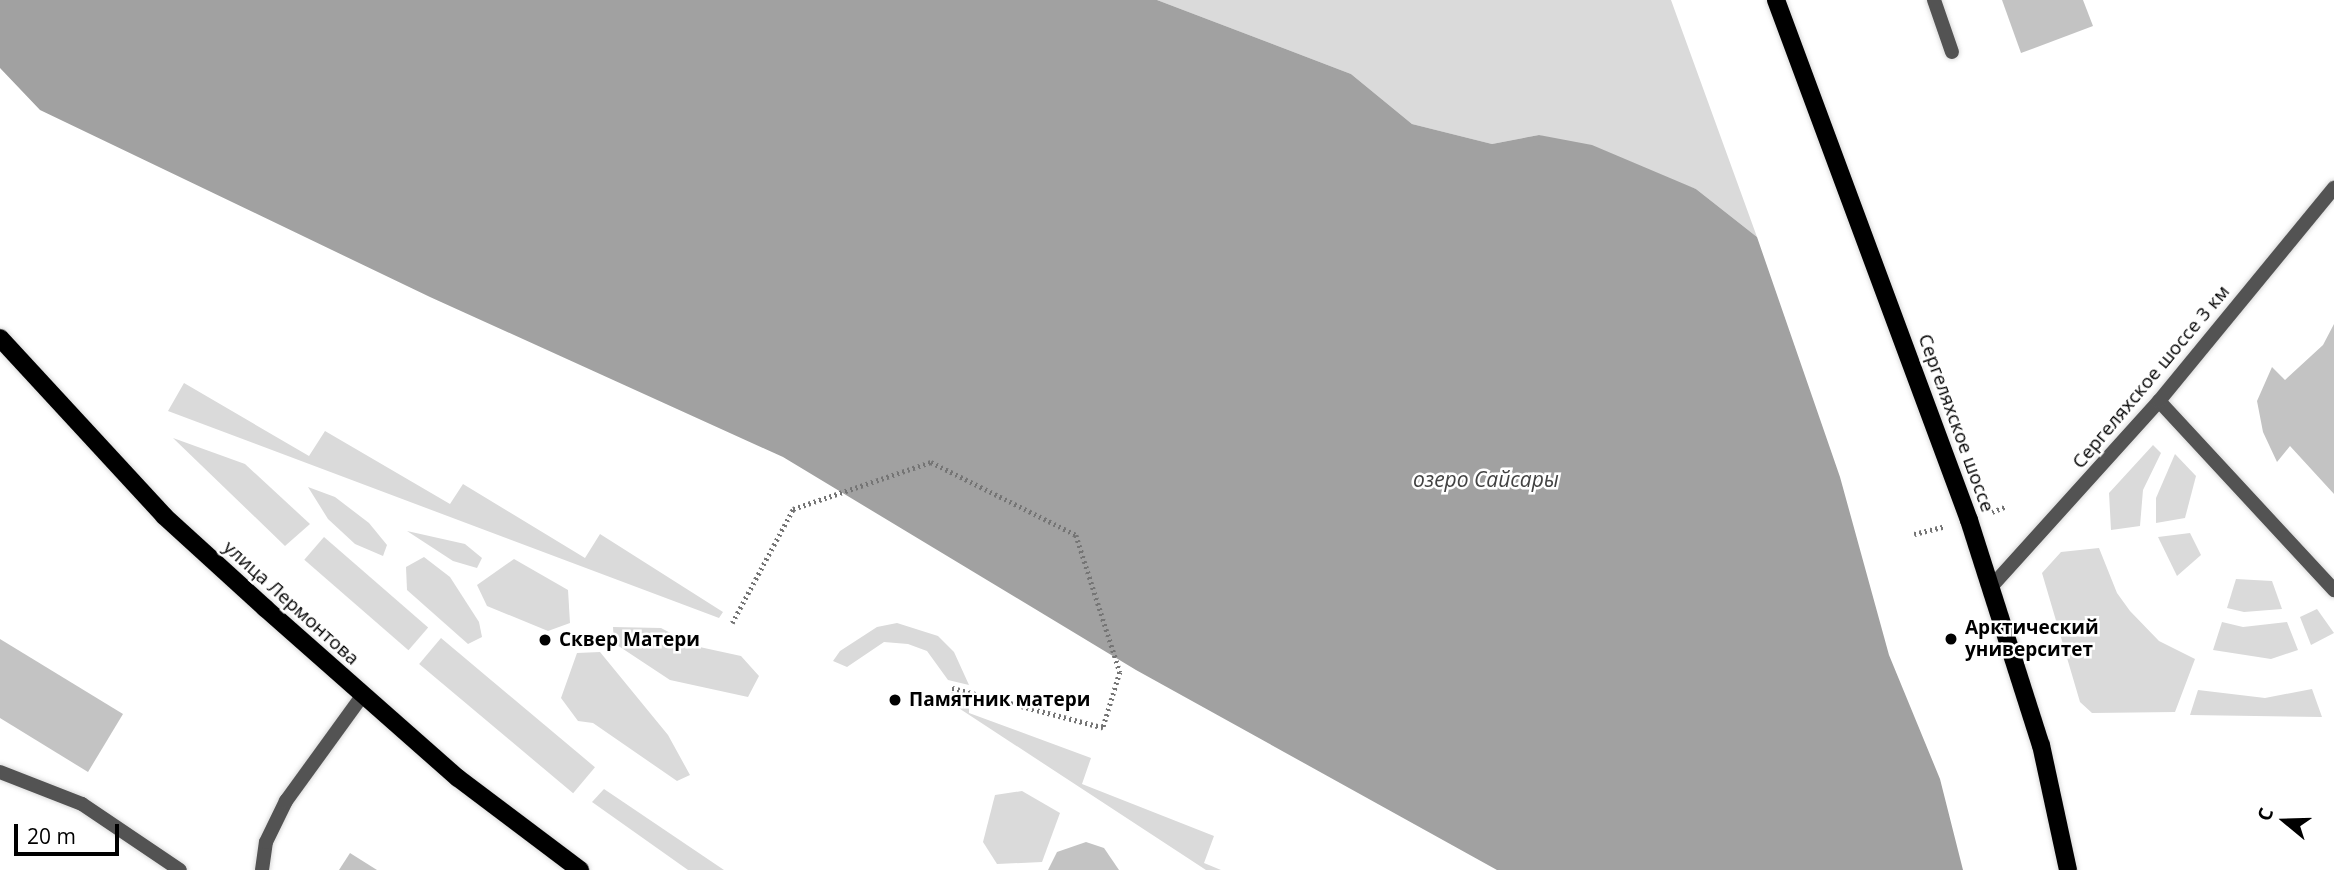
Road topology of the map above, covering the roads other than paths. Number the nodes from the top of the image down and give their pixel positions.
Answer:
1 (1776, 0) edge
2 (1934, 0) edge
3 (1952, 52) dead end
4 (2334, 188) edge
5 (0, 338) edge
6 (2159, 401) junction
7 (1991, 587) junction
8 (2334, 590) edge
9 (362, 696) junction
10 (0, 772) edge
11 (180, 870) edge
12 (262, 870) edge
13 (580, 870) edge
14 (2068, 870) edge

1 - 7 main road, Сергеляхское шоссе
2 - 3 street
4 - 6 street, Сергеляхское шоссе 3 км
5 - 9 main road, улица Лермонтова
6 - 7 street, Сергеляхское шоссе 3 км
6 - 8 street
7 - 14 main road, Сергеляхское шоссе
9 - 12 street
9 - 13 main road, улица Лермонтова
10 - 11 street

